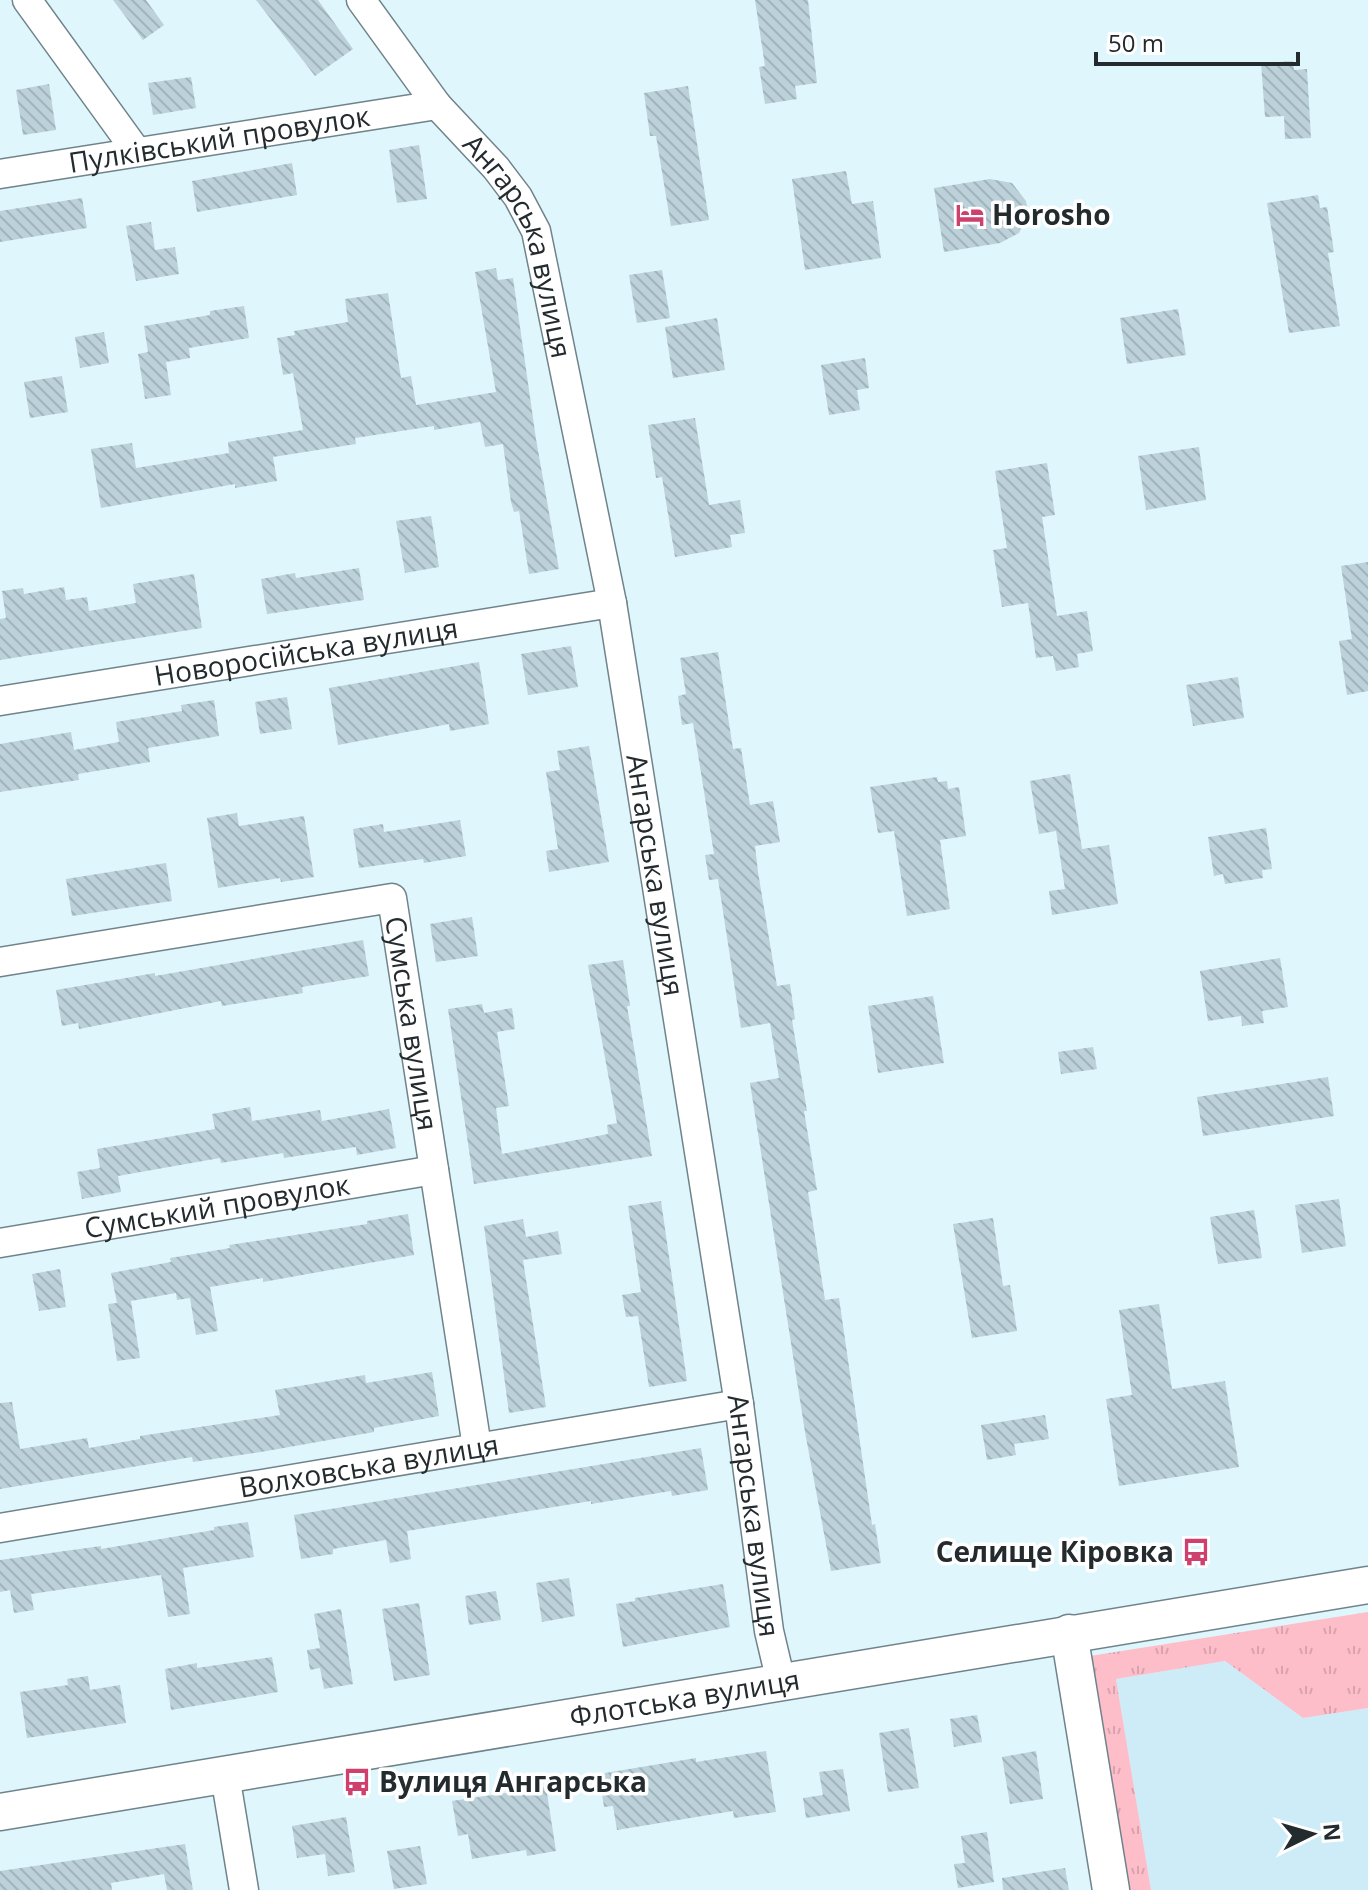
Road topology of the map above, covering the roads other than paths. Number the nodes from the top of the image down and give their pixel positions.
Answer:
1 (27, 0) edge
2 (361, 0) edge
3 (437, 105) junction
4 (137, 152) junction
5 (0, 174) edge
6 (612, 603) junction
7 (0, 701) edge
8 (0, 962) edge
9 (434, 1170) junction
10 (0, 1243) edge
11 (739, 1404) junction
12 (477, 1447) junction
13 (0, 1528) edge
14 (1368, 1585) edge
15 (1069, 1633) junction
16 (781, 1682) junction
17 (225, 1775) junction
18 (0, 1812) edge
19 (244, 1890) edge
20 (1111, 1890) edge

1 - 4 street
2 - 3 street, Ангарська вулиця
3 - 4 street, Пулківський провулок
3 - 6 street, Ангарська вулиця
4 - 5 street, Пулківський провулок
6 - 7 street, Новоросійська вулиця
6 - 11 street, Ангарська вулиця
8 - 9 street, Сумська вулиця
9 - 10 street, Сумський провулок
9 - 12 street, Сумська вулиця
11 - 12 street, Волховська вулиця
11 - 16 street, Ангарська вулиця
12 - 13 street, Волховська вулиця
14 - 15 street, Флотська вулиця
15 - 16 street, Флотська вулиця
15 - 20 street
16 - 17 street, Флотська вулиця
17 - 18 street, Флотська вулиця
17 - 19 street

